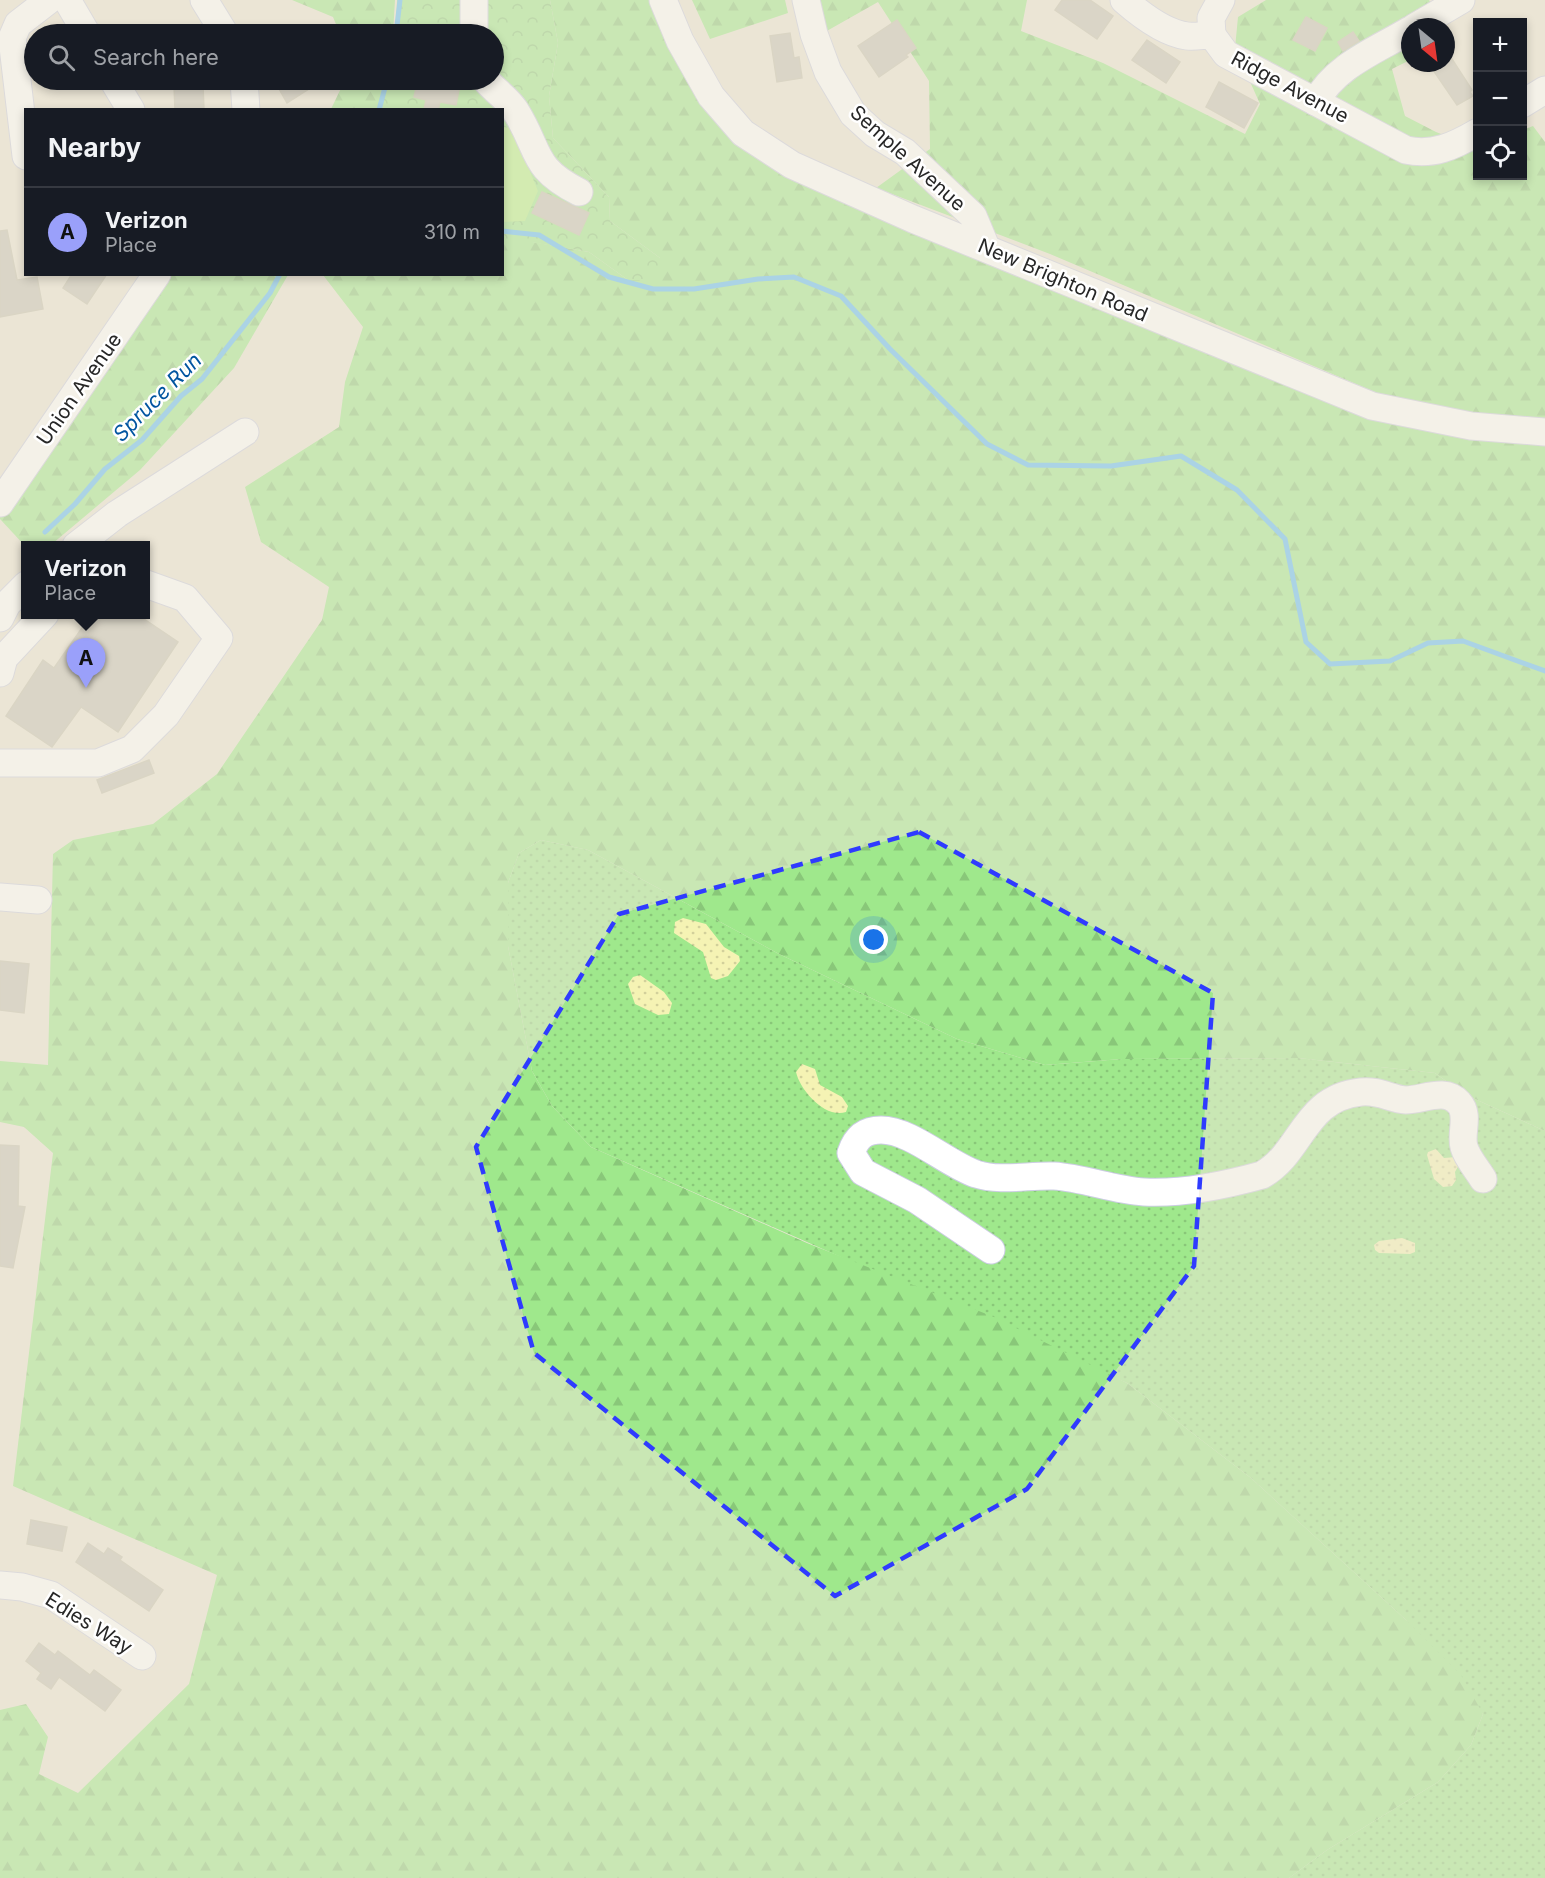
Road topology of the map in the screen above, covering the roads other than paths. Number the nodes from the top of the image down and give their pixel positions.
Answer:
1 (49, 0) edge
2 (67, 0) edge
3 (204, 0) edge
4 (474, 0) edge
5 (663, 0) edge
6 (806, 0) edge
7 (1124, 0) edge
8 (1221, 0) edge
9 (1461, 0) edge
10 (1430, 18) edge
11 (81, 24) edge
12 (219, 24) edge
13 (474, 24) edge
14 (1212, 35) junction
15 (1401, 35) edge
16 (119, 90) edge
17 (245, 90) edge
18 (496, 90) edge
19 (1545, 90) edge
20 (1527, 101) edge
21 (1316, 102) junction
22 (130, 108) edge
23 (246, 108) edge
24 (1473, 135) edge
25 (24, 139) edge
26 (579, 192) dead end
27 (986, 247) junction
28 (157, 276) edge
29 (245, 432) dead end
30 (1545, 432) edge
31 (0, 502) edge
32 (82, 541) edge
33 (150, 585) edge
34 (21, 590) edge
35 (0, 618) edge
36 (41, 619) edge
37 (0, 673) edge
38 (0, 764) edge
39 (0, 897) edge
40 (38, 900) dead end
41 (1483, 1179) dead end
42 (991, 1250) dead end
43 (0, 1585) edge
44 (142, 1656) dead end

1 - 25 street
2 - 11 street
3 - 12 street
4 - 13 street
5 - 27 street, New Brighton Road
6 - 27 street, Semple Avenue
7 - 14 street, Ridge Avenue
8 - 14 street
9 - 10 street
14 - 21 street, Ridge Avenue
15 - 21 street
16 - 22 street
17 - 23 street
18 - 26 street
19 - 20 street
21 - 24 street, Ridge Avenue
27 - 30 street, New Brighton Road
28 - 31 street, Union Avenue
29 - 32 street
33 - 38 street
34 - 35 street
36 - 37 street
39 - 40 street
41 - 42 street
43 - 44 street, Edies Way

